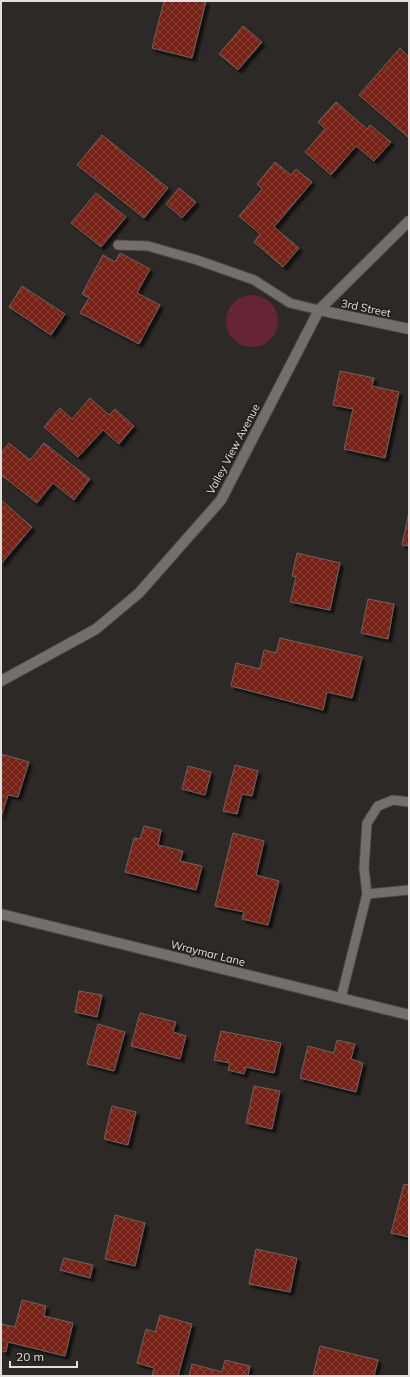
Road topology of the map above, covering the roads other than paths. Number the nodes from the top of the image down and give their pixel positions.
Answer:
1 (409, 221) edge
2 (118, 245) dead end
3 (319, 310) junction
4 (409, 329) edge
5 (1, 681) edge
6 (409, 802) edge
7 (409, 890) edge
8 (367, 894) junction
9 (1, 914) edge
10 (341, 998) junction
11 (409, 1015) edge

1 - 3 street, Valley View Avenue
2 - 3 lane
3 - 4 street, 3rd Street
3 - 5 street, Valley View Avenue
6 - 8 lane
7 - 8 lane
8 - 10 lane
9 - 10 street, Wraymar Lane
10 - 11 street, Wraymar Lane

